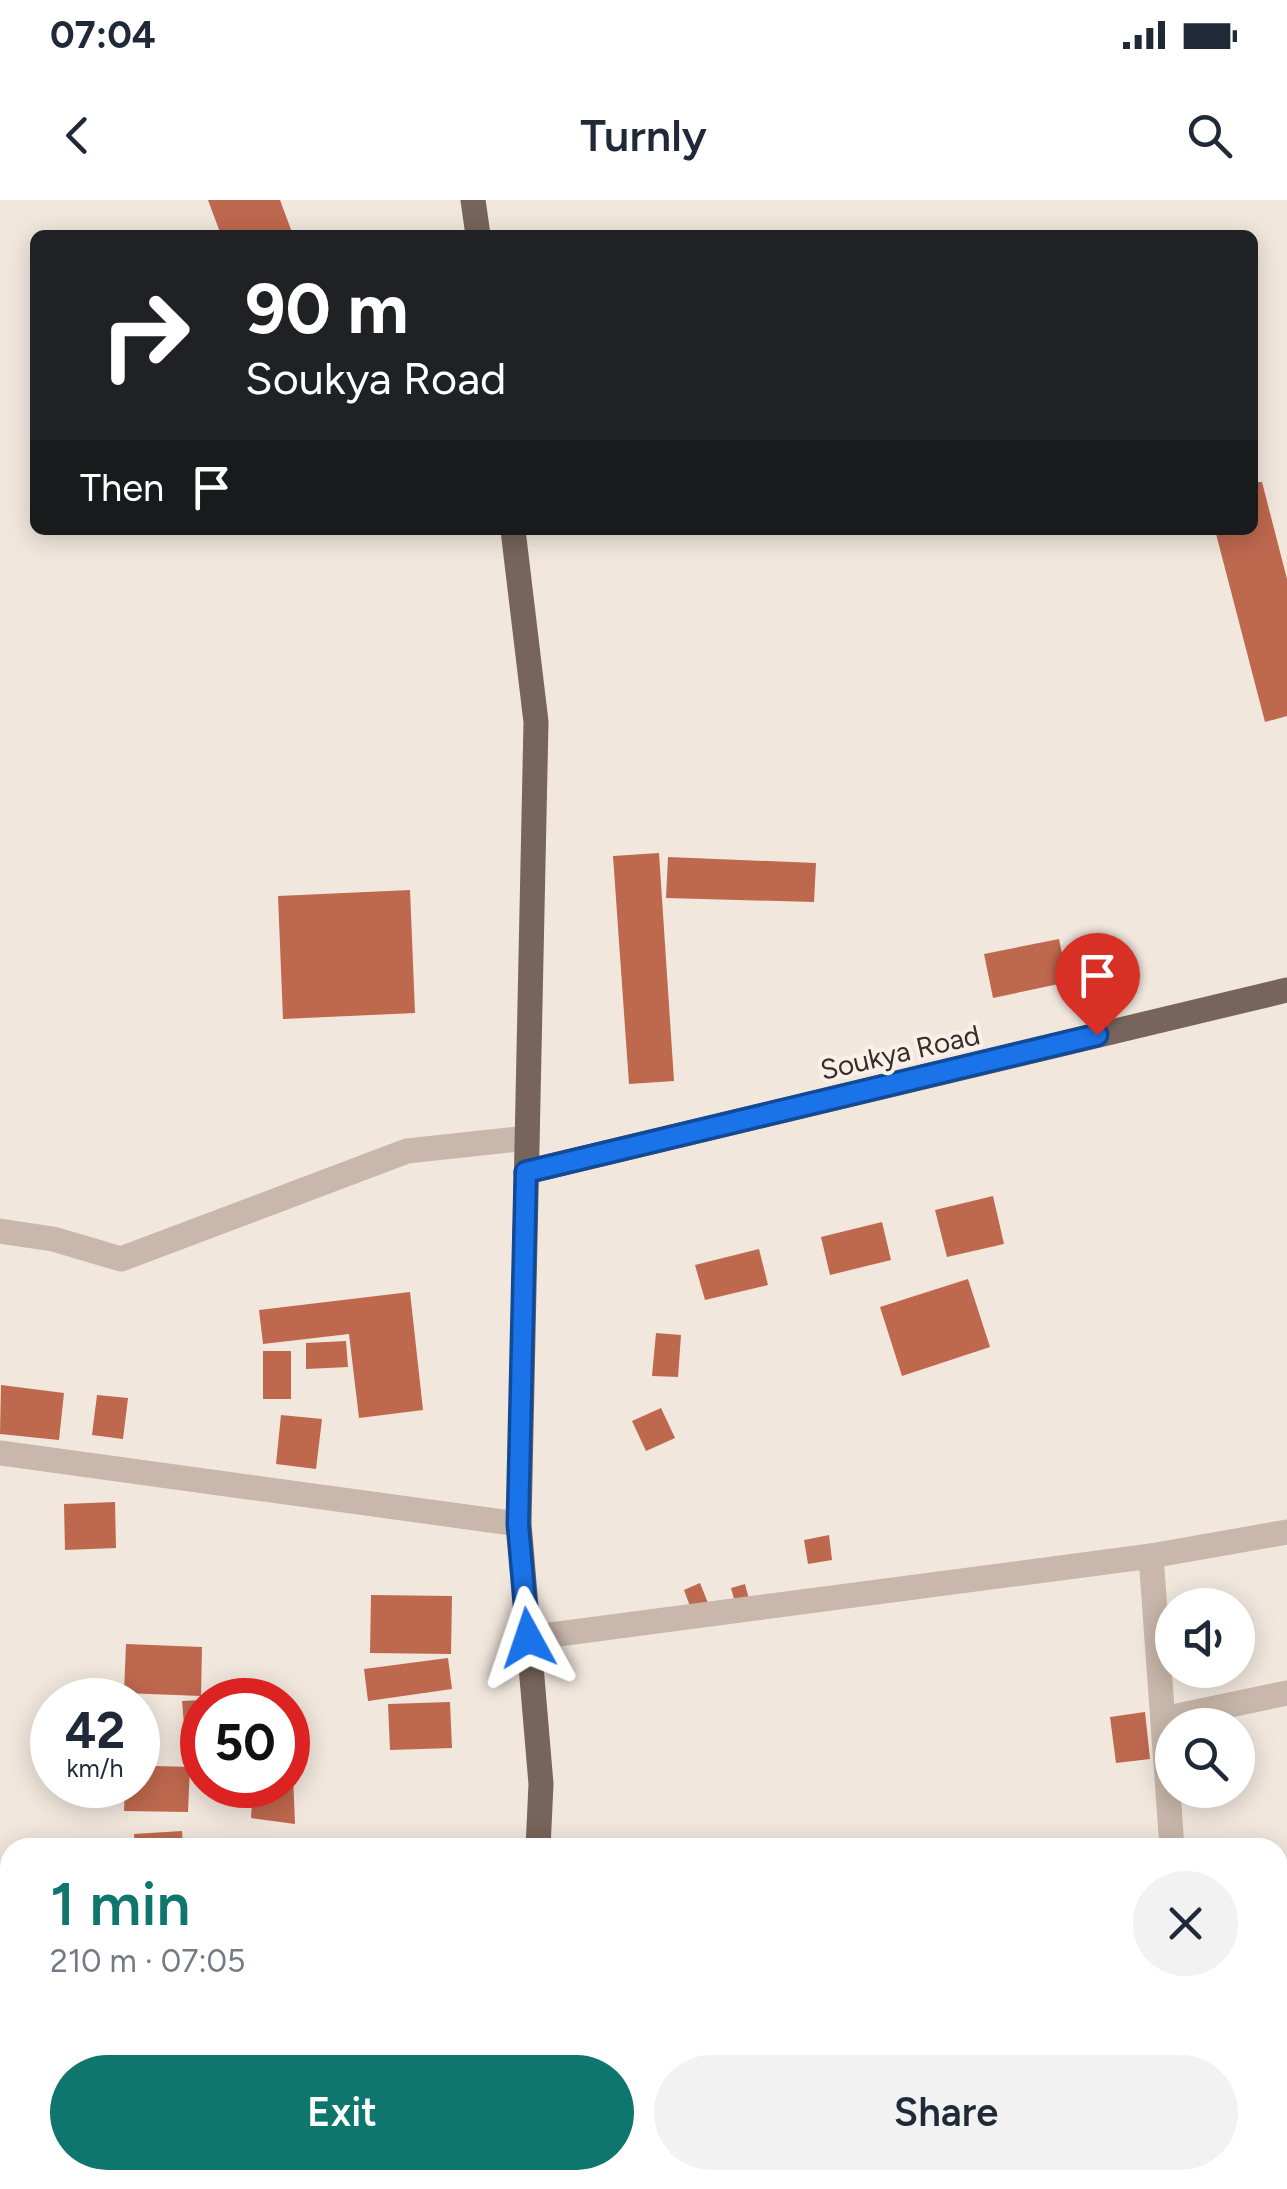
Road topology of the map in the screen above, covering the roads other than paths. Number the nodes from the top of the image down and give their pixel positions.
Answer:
1 (474, 200) edge
2 (477, 230) edge
3 (514, 535) edge
4 (1287, 990) edge
5 (527, 1138) junction
6 (526, 1172) junction
7 (0, 1231) edge
8 (0, 1453) edge
9 (518, 1524) junction
10 (1287, 1532) edge
11 (1151, 1556) junction
12 (528, 1638) junction
13 (1287, 1694) edge
14 (1161, 1708) edge
15 (1217, 1708) edge
16 (1169, 1808) edge
17 (538, 1838) edge
18 (1171, 1838) edge

1 - 2 main road
3 - 5 main road
4 - 6 main road, Soukya Road
5 - 6 main road
5 - 7 street
6 - 9 main road
8 - 9 street
9 - 12 main road
10 - 11 street
11 - 12 street
11 - 14 street
12 - 17 main road
13 - 15 street
16 - 18 street

